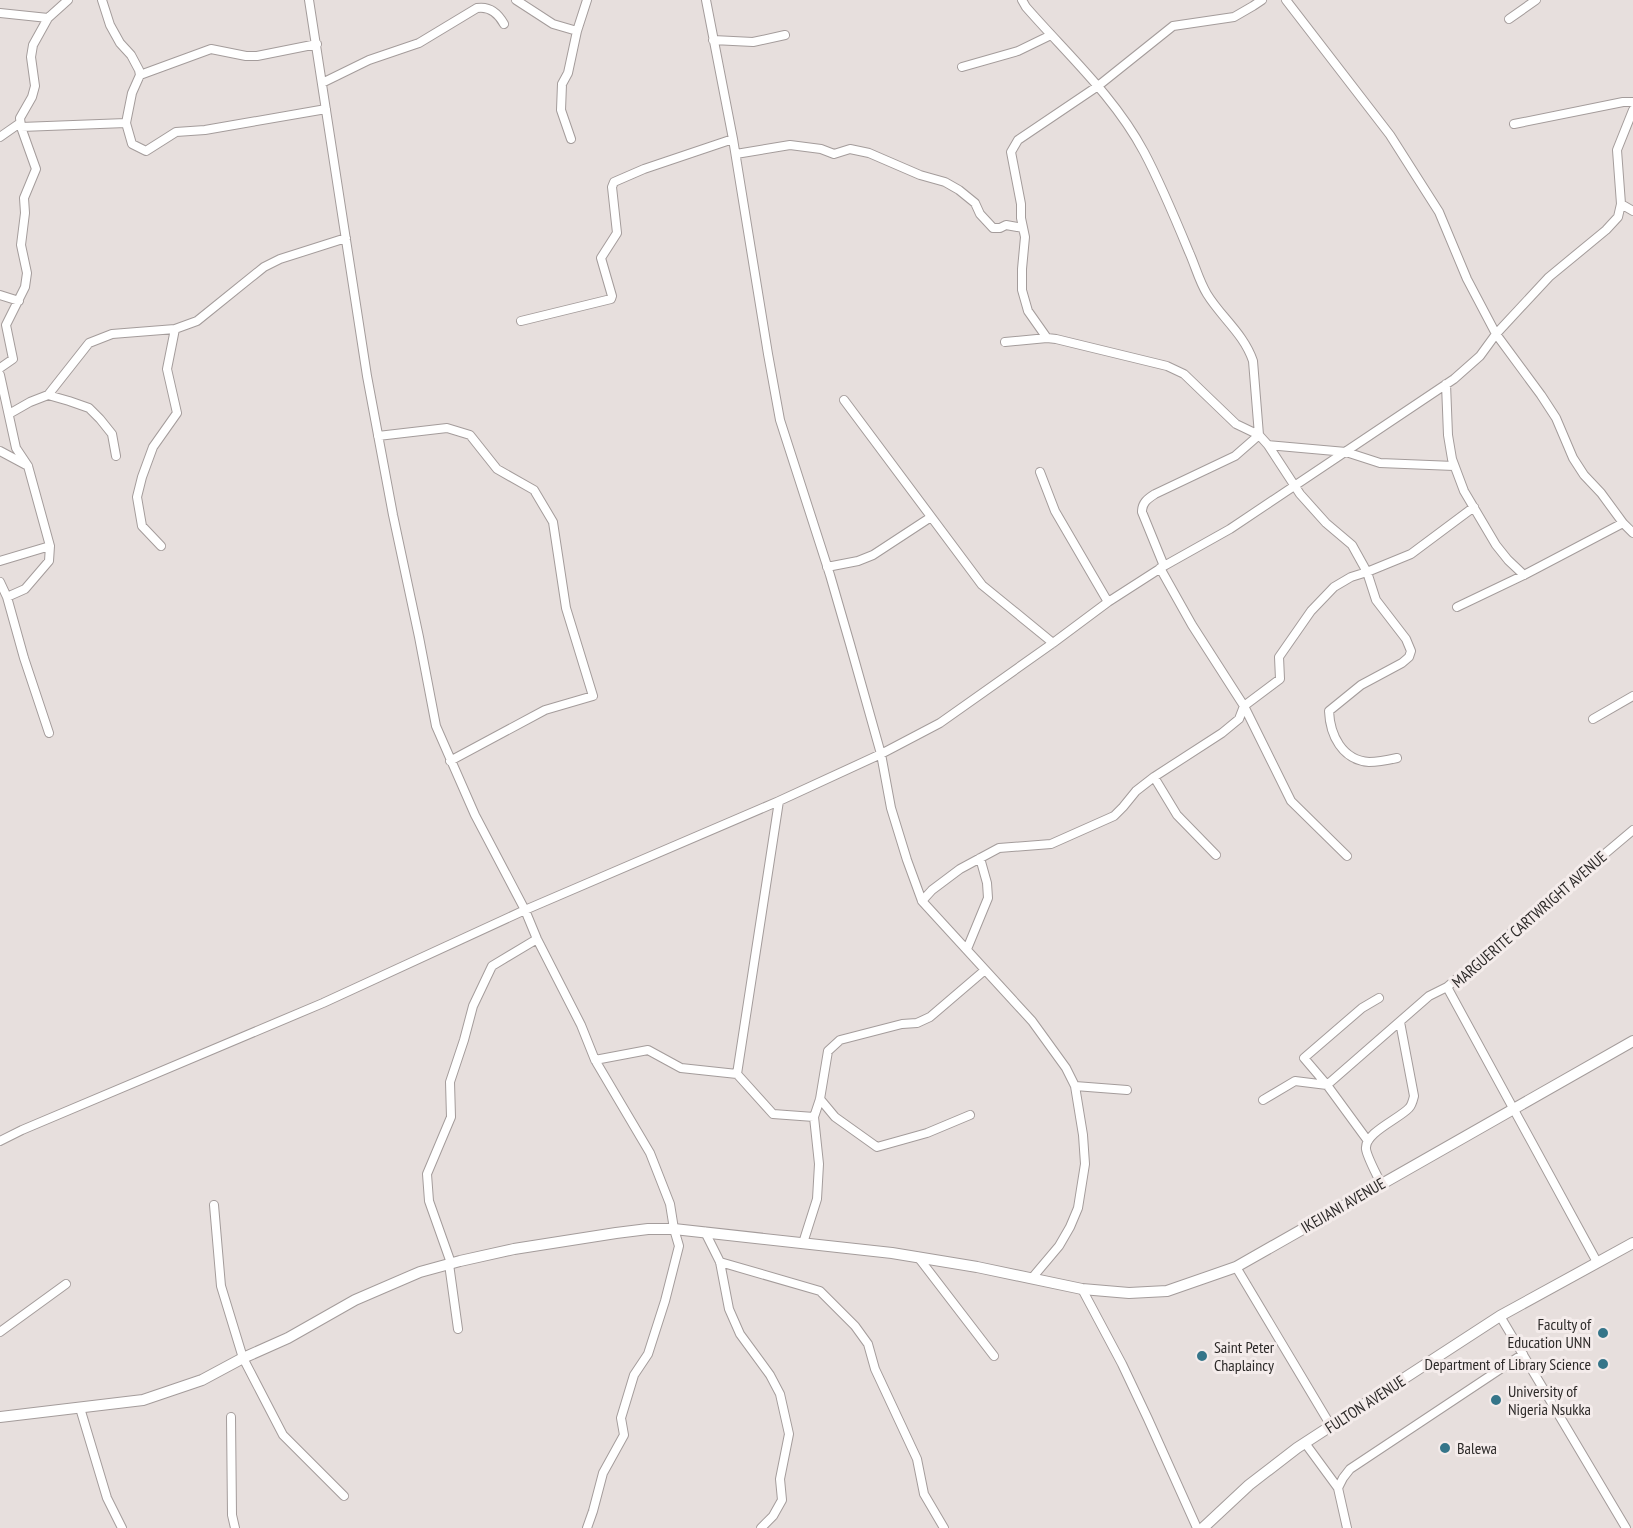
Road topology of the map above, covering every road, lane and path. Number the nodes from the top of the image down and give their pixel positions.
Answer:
1 (68, 0) edge
2 (102, 0) edge
3 (309, 0) edge
4 (516, 0) edge
5 (587, 0) edge
6 (706, 0) edge
7 (1022, 0) edge
8 (1262, 0) edge
9 (1286, 0) edge
10 (1536, 0) edge
11 (0, 13) edge
12 (48, 18) junction
13 (1509, 19) dead end
14 (504, 24) dead end
15 (577, 31) junction
16 (785, 35) dead end
17 (1051, 35) junction
18 (713, 40) junction
19 (316, 44) junction
20 (962, 67) dead end
21 (140, 75) junction
22 (322, 83) junction
23 (1098, 86) junction
24 (1633, 102) edge
25 (326, 110) junction
26 (1633, 110) edge
27 (126, 123) junction
28 (1514, 124) dead end
29 (21, 125) junction
30 (0, 137) edge
31 (571, 139) dead end
32 (733, 139) junction
33 (736, 154) junction
34 (1621, 204) junction
35 (1633, 211) edge
36 (1023, 228) junction
37 (346, 238) junction
38 (0, 295) edge
39 (19, 301) junction
40 (521, 321) dead end
41 (175, 330) junction
42 (1496, 334) junction
43 (1047, 338) junction
44 (1005, 342) dead end
45 (0, 368) edge
46 (0, 375) edge
47 (1446, 384) junction
48 (48, 395) junction
49 (844, 400) dead end
50 (9, 414) junction
51 (11, 424) junction
52 (1259, 435) junction
53 (378, 436) junction
54 (1268, 445) junction
55 (0, 450) edge
56 (1346, 452) junction
57 (116, 456) dead end
58 (28, 466) junction
59 (1454, 466) junction
60 (1040, 472) dead end
61 (1295, 485) junction
62 (1474, 507) junction
63 (931, 517) junction
64 (1623, 523) junction
65 (1633, 533) edge
66 (50, 546) junction
67 (161, 546) dead end
68 (0, 561) edge
69 (827, 567) junction
70 (1162, 567) junction
71 (1368, 572) junction
72 (1524, 575) junction
73 (0, 582) edge
74 (7, 597) junction
75 (1108, 602) junction
76 (1457, 607) dead end
77 (1053, 643) junction
78 (1633, 696) edge
79 (1244, 706) junction
80 (1593, 719) dead end
81 (49, 733) dead end
82 (881, 754) junction
83 (1397, 758) dead end
84 (450, 761) junction
85 (1154, 777) junction
86 (779, 801) junction
87 (1633, 830) edge
88 (1216, 855) dead end
89 (1347, 856) dead end
90 (980, 858) junction
91 (922, 901) junction
92 (525, 910) junction
93 (537, 939) junction
94 (967, 949) junction
95 (986, 970) junction
96 (1447, 987) junction
97 (1379, 998) dead end
98 (1400, 1022) junction
99 (1633, 1041) edge
100 (595, 1060) junction
101 (737, 1074) junction
102 (1327, 1085) junction
103 (1075, 1086) junction
104 (1127, 1090) dead end
105 (820, 1099) junction
106 (1263, 1100) dead end
107 (1514, 1110) junction
108 (970, 1115) dead end
109 (814, 1117) junction
110 (0, 1141) edge
111 (1368, 1141) junction
112 (1381, 1184) junction
113 (214, 1204) dead end
114 (674, 1229) junction
115 (705, 1232) junction
116 (803, 1243) junction
117 (1633, 1243) edge
118 (918, 1257) junction
119 (720, 1262) junction
120 (1597, 1262) junction
121 (452, 1263) junction
122 (1236, 1267) junction
123 (1032, 1278) junction
124 (66, 1284) dead end
125 (1082, 1289) junction
126 (1500, 1316) junction
127 (458, 1329) dead end
128 (0, 1332) edge
129 (1523, 1354) junction
130 (994, 1356) dead end
131 (243, 1358) junction
132 (0, 1406) edge
133 (80, 1408) junction
134 (2, 1417) edge
135 (231, 1417) dead end
136 (1331, 1426) junction
137 (1305, 1443) junction
138 (1338, 1488) junction
139 (344, 1496) dead end
140 (122, 1528) edge
141 (235, 1528) edge
142 (586, 1528) edge
143 (761, 1528) edge
144 (944, 1528) edge
145 (1197, 1528) edge
146 (1203, 1528) edge
147 (1347, 1528) edge
148 (1626, 1528) edge

1 - 12 street
2 - 21 street
3 - 19 street
4 - 15 street
5 - 15 street
6 - 18 street
7 - 17 street
8 - 23 street
9 - 42 street
10 - 13 street
11 - 12 street
12 - 29 street
14 - 22 street
15 - 31 street
16 - 18 street
17 - 20 street
17 - 23 street
18 - 32 street
19 - 21 street
19 - 22 street
21 - 27 street
22 - 25 street
23 - 36 street
23 - 52 street
24 - 28 street
25 - 27 street
25 - 37 street
26 - 34 street
27 - 29 street
29 - 30 street
29 - 39 street
32 - 33 street
32 - 40 street
33 - 36 street
33 - 69 street
34 - 35 street
34 - 42 street
36 - 43 street
37 - 41 street
37 - 53 street
38 - 39 street
39 - 45 street
41 - 48 street
41 - 67 street
42 - 47 street
42 - 64 street
43 - 44 street
43 - 52 street
46 - 50 street
47 - 56 street
47 - 59 street
48 - 50 street
48 - 57 street
49 - 63 street
50 - 51 street
51 - 55 street
51 - 58 street
52 - 54 street
52 - 70 street
53 - 84 street
53 - 84 street
54 - 56 street
54 - 61 street
55 - 58 street
56 - 59 street
56 - 61 street
58 - 66 street
59 - 62 street
60 - 75 street
61 - 70 street
61 - 71 street
62 - 71 street
62 - 72 street
63 - 69 street
63 - 77 street
64 - 65 street
64 - 72 street
66 - 68 street
66 - 74 street
69 - 82 street
70 - 75 street
70 - 79 street
71 - 79 street
71 - 83 street
72 - 76 street
73 - 74 street
74 - 81 street
75 - 77 street
77 - 82 street
78 - 80 street
79 - 85 street
79 - 89 street
82 - 86 street
82 - 91 street
84 - 92 street
85 - 88 street
85 - 90 street
86 - 92 street
86 - 101 street
87 - 96 street, MARGUERITE CARTWRIGHT AVENUE
90 - 91 street
90 - 94 street
91 - 94 street
92 - 93 street
92 - 110 street
93 - 100 street
93 - 121 street
94 - 95 street
95 - 103 street
95 - 105 street
96 - 98 street
96 - 107 street, MARGUERITE CARTWRIGHT AVENUE
97 - 102 street
98 - 102 street
98 - 111 street
99 - 107 street, IKEJIANI AVENUE
100 - 101 street
100 - 114 street
101 - 109 street
102 - 106 street
102 - 111 street
103 - 104 street
103 - 123 street
105 - 108 street
105 - 109 street
107 - 112 street, IKEJIANI AVENUE
107 - 120 street, MARGUERITE CARTWRIGHT AVENUE
109 - 116 street
111 - 112 street
112 - 122 street, IKEJIANI AVENUE
113 - 131 street
114 - 115 street, IKEJIANI AVENUE
114 - 121 street, IKEJIANI AVENUE
114 - 142 street
115 - 116 street, IKEJIANI AVENUE
115 - 119 street
116 - 118 street, IKEJIANI AVENUE
117 - 120 street, FULTON AVENUE
118 - 123 street, IKEJIANI AVENUE
118 - 130 street
119 - 143 street
119 - 144 street
120 - 126 street, FULTON AVENUE
121 - 127 street
121 - 131 street, IKEJIANI AVENUE
122 - 125 street, IKEJIANI AVENUE
122 - 136 street
123 - 125 street, IKEJIANI AVENUE
124 - 128 street
125 - 145 street
126 - 129 street
126 - 136 street, FULTON AVENUE
129 - 138 street
129 - 148 street
131 - 133 street, IKEJIANI AVENUE
131 - 139 street
132 - 134 street
133 - 134 street, IKEJIANI AVENUE
133 - 140 street
135 - 141 street
136 - 137 street, FULTON AVENUE
137 - 138 street
137 - 146 street, FULTON AVENUE
138 - 147 street

